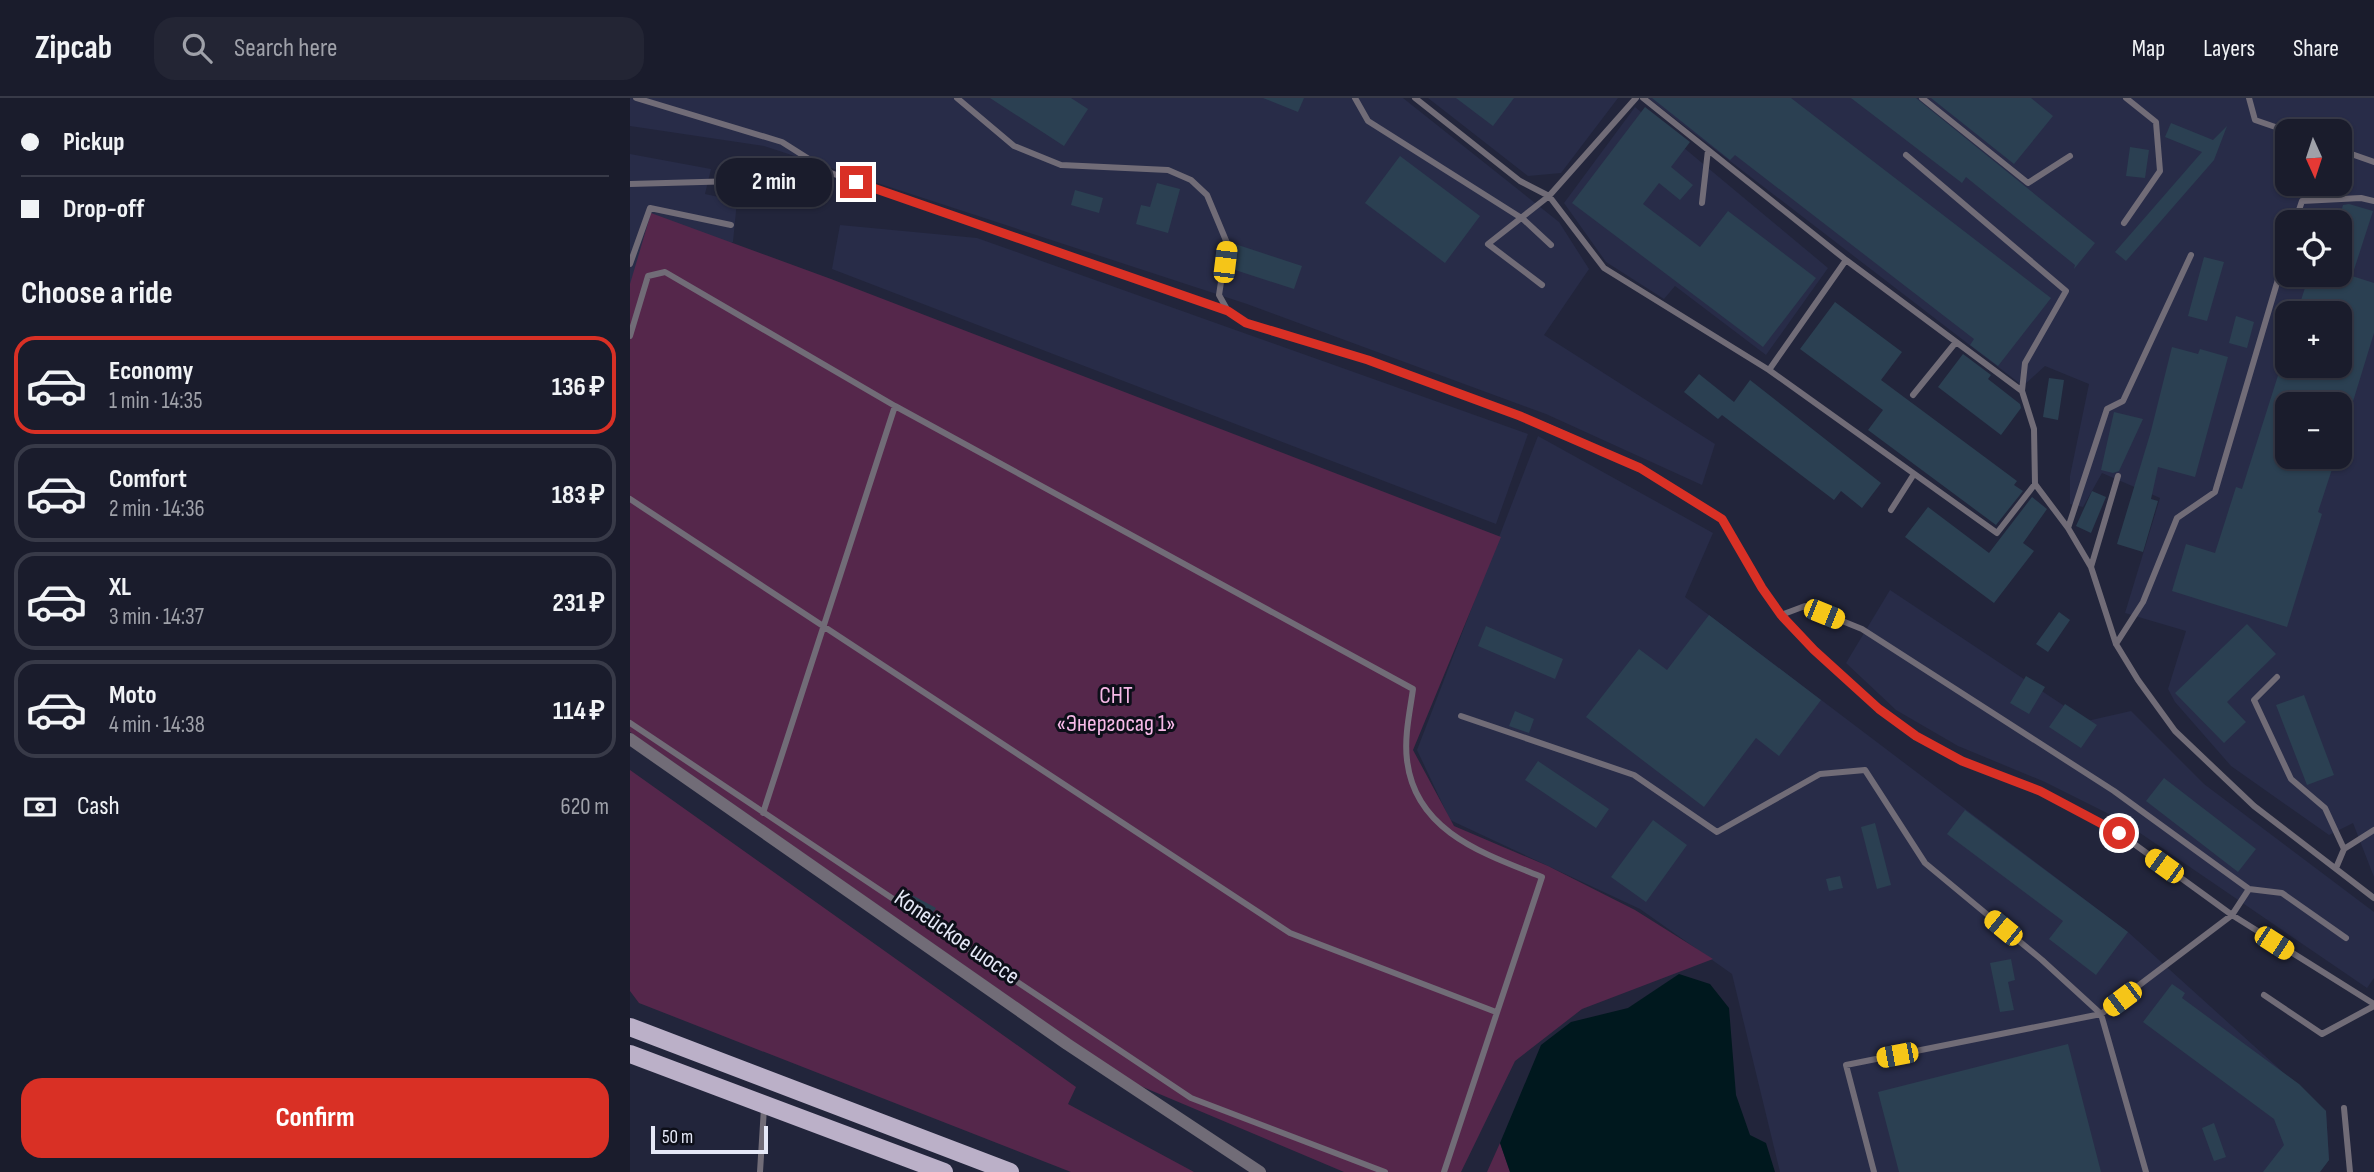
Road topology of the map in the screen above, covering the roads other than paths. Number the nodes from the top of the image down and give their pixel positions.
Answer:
1 (636, 98) edge
2 (957, 98) edge
3 (1355, 98) edge
4 (1415, 98) edge
5 (1636, 98) edge
6 (1643, 98) edge
7 (1922, 98) edge
8 (2126, 98) edge
9 (2249, 98) edge
10 (2275, 127) edge
11 (1708, 150) junction
12 (2352, 154) edge
13 (1906, 155) dead end
14 (2070, 156) dead end
15 (2374, 162) edge
16 (831, 173) junction
17 (630, 184) edge
18 (1549, 196) junction
19 (2374, 201) edge
20 (1702, 203) dead end
21 (2299, 210) edge
22 (1523, 219) junction
23 (2124, 223) dead end
24 (731, 225) dead end
25 (1551, 245) dead end
26 (2191, 255) dead end
27 (1846, 260) junction
28 (630, 264) edge
29 (1542, 285) dead end
30 (2276, 287) edge
31 (1228, 311) junction
32 (630, 336) edge
33 (1956, 342) junction
34 (1769, 370) junction
35 (2022, 391) junction
36 (1913, 394) dead end
37 (895, 406) junction
38 (1914, 474) junction
39 (2118, 476) dead end
40 (2035, 484) junction
41 (630, 499) edge
42 (1891, 510) dead end
43 (2068, 528) junction
44 (2091, 567) junction
45 (1781, 615) junction
46 (824, 629) junction
47 (2116, 644) junction
48 (2277, 677) dead end
49 (1461, 716) dead end
50 (630, 723) edge
51 (630, 739) edge
52 (763, 813) junction
53 (2374, 830) edge
54 (2344, 849) junction
55 (2336, 868) junction
56 (2249, 889) junction
57 (2374, 898) edge
58 (2232, 915) junction
59 (2346, 938) dead end
60 (2264, 995) dead end
61 (2374, 1005) edge
62 (1496, 1012) junction
63 (2101, 1014) junction
64 (630, 1027) edge
65 (630, 1054) edge
66 (764, 1104) junction
67 (2344, 1108) dead end
68 (760, 1172) edge
69 (944, 1172) edge
70 (1010, 1172) edge
71 (1260, 1172) edge
72 (1385, 1172) edge
73 (1444, 1172) edge
74 (1874, 1172) edge
75 (2146, 1172) edge
76 (2350, 1172) edge

1 - 16 lane
2 - 31 lane
3 - 22 lane
4 - 18 lane
5 - 18 lane
6 - 11 lane
7 - 14 lane
8 - 23 lane
9 - 10 lane
11 - 20 lane
11 - 27 lane
12 - 15 lane
13 - 35 lane
16 - 17 lane
16 - 31 lane
18 - 22 lane
18 - 34 lane
19 - 21 lane
22 - 25 lane
22 - 29 lane
24 - 28 lane
26 - 43 lane
27 - 33 lane
27 - 34 lane
30 - 47 lane
31 - 45 lane
32 - 37 lane
33 - 35 lane
33 - 36 lane
34 - 38 lane
35 - 40 lane
37 - 46 lane
37 - 62 lane
38 - 40 lane
38 - 42 lane
39 - 44 lane
40 - 43 lane
41 - 46 lane
43 - 44 lane
44 - 47 lane
45 - 56 lane
45 - 58 lane
46 - 52 lane
46 - 62 lane
47 - 55 lane
48 - 54 lane
49 - 63 lane
50 - 52 lane
51 - 71 street, Копейское шоссе
52 - 72 lane
53 - 54 lane
54 - 55 lane
55 - 57 lane
56 - 58 lane
56 - 59 lane
58 - 61 lane
58 - 63 lane
60 - 61 lane
62 - 73 lane
63 - 74 lane
63 - 75 lane
64 - 70 main road
65 - 66 main road
66 - 68 lane
66 - 69 main road
67 - 76 lane

